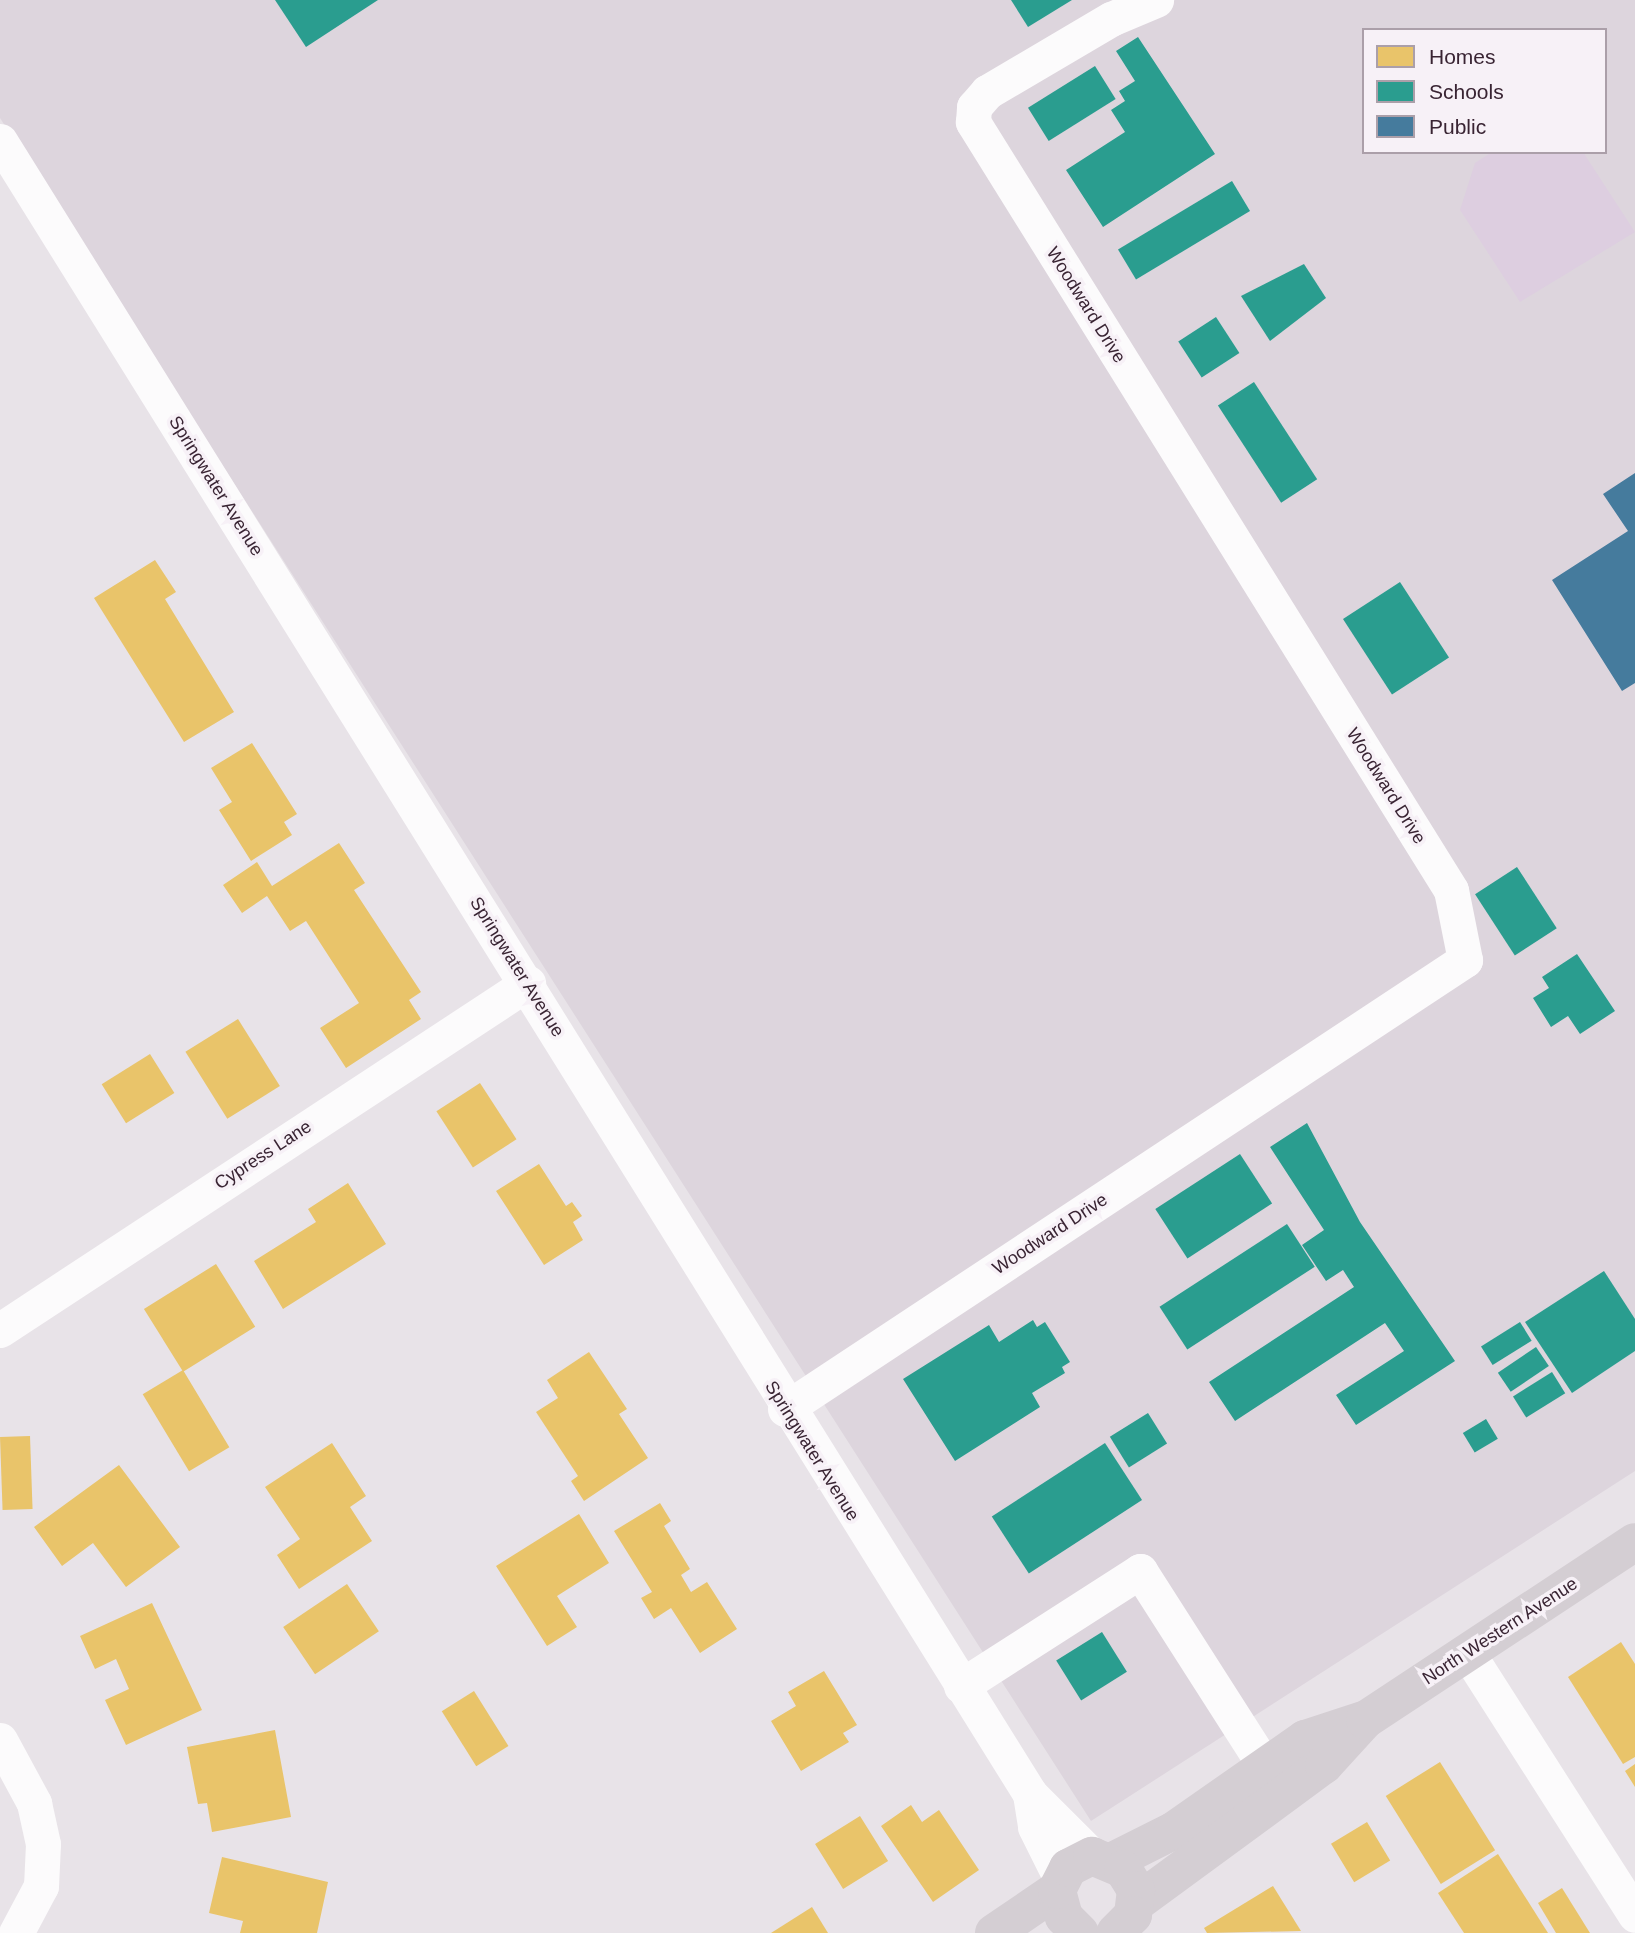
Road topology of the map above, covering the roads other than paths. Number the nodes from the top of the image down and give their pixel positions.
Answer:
1 (1156, 0) edge
2 (0, 141) edge
3 (528, 983) junction
4 (0, 1330) edge
5 (785, 1409) junction
6 (1635, 1542) edge
7 (1467, 1653) junction
8 (961, 1686) junction
9 (1365, 1720) junction
10 (0, 1740) edge
11 (1264, 1765) junction
12 (1030, 1794) junction
13 (1103, 1859) junction
14 (1058, 1883) junction
15 (1635, 1915) edge
16 (1132, 1920) edge
17 (16, 1933) edge
18 (993, 1933) edge
19 (1080, 1933) edge

1 - 5 street, Woodward Drive
2 - 3 street, Springwater Avenue
3 - 4 street, Cypress Lane
3 - 5 street, Springwater Avenue
5 - 8 street, Springwater Avenue
6 - 7 main road, North Western Avenue
7 - 9 main road, North Western Avenue
7 - 15 street
8 - 11 street
8 - 12 street, Springwater Avenue
9 - 11 main road, North Western Avenue
9 - 16 main road, North Western Avenue
10 - 17 street
11 - 13 main road, North Western Avenue
12 - 13 street, Springwater Avenue
12 - 14 street, Springwater Avenue
13 - 14 main road, North Western Avenue
13 - 16 main road, North Western Avenue
14 - 18 main road, North Western Avenue
14 - 19 main road

